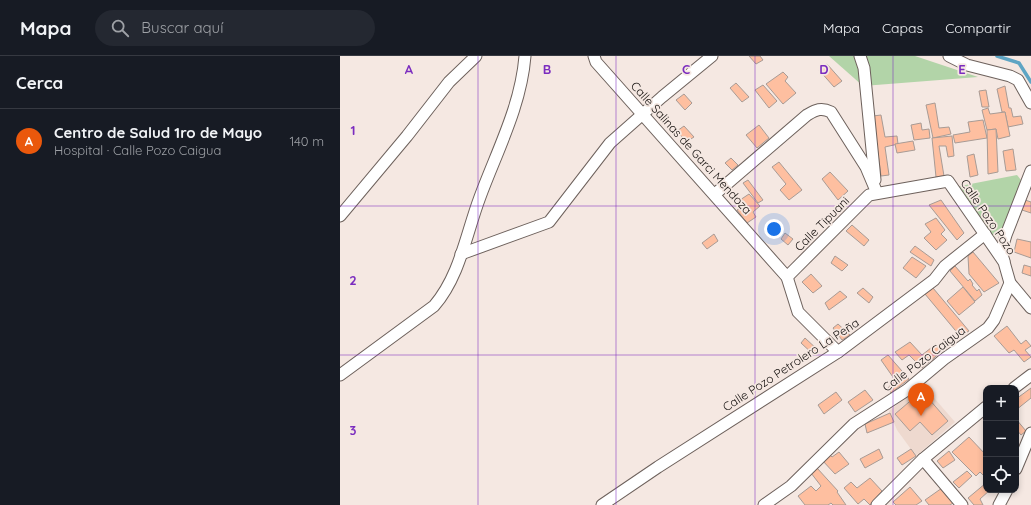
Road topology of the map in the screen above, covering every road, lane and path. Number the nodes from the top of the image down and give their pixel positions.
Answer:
1 (476, 56) edge
2 (525, 56) edge
3 (594, 56) edge
4 (712, 56) edge
5 (860, 56) edge
6 (949, 56) edge
7 (1031, 103) edge
8 (643, 115) junction
9 (1031, 171) edge
10 (877, 193) junction
11 (715, 194) junction
12 (340, 216) edge
13 (985, 234) junction
14 (461, 254) junction
15 (1004, 262) junction
16 (788, 277) junction
17 (1010, 283) junction
18 (1031, 308) edge
19 (838, 352) junction
20 (340, 375) edge
21 (1031, 375) edge
22 (1018, 385) edge
23 (983, 409) edge
24 (1031, 433) edge
25 (923, 459) junction
26 (1019, 462) edge
27 (1005, 493) edge
28 (602, 505) edge
29 (764, 505) edge
30 (877, 505) edge
31 (962, 505) edge
32 (999, 505) edge

1 - 12 street
2 - 14 street
3 - 8 street, Calle Salinas de Garci Mendoza
4 - 8 street
5 - 10 street
6 - 7 street
8 - 11 street, Calle Salinas de Garci Mendoza
8 - 14 street
9 - 15 street
10 - 11 street
10 - 13 street, Calle Pozo Pozo
10 - 16 street, Calle Tipuani
11 - 16 street, Calle Salinas de Garci Mendoza
13 - 15 street, Calle Pozo Pozo
13 - 19 street, Calle Pozo Petrolero La Peña
14 - 20 street
15 - 17 street, Calle Pozo Pozo
16 - 19 street, Calle Salinas de Garci Mendoza
17 - 18 street, Calle Pozo Pozo
17 - 29 street, Calle Pozo Caigua
19 - 28 street, Calle Pozo Petrolero La Peña
21 - 22 street
23 - 25 street
24 - 26 street
25 - 30 street
25 - 31 street
27 - 32 street

